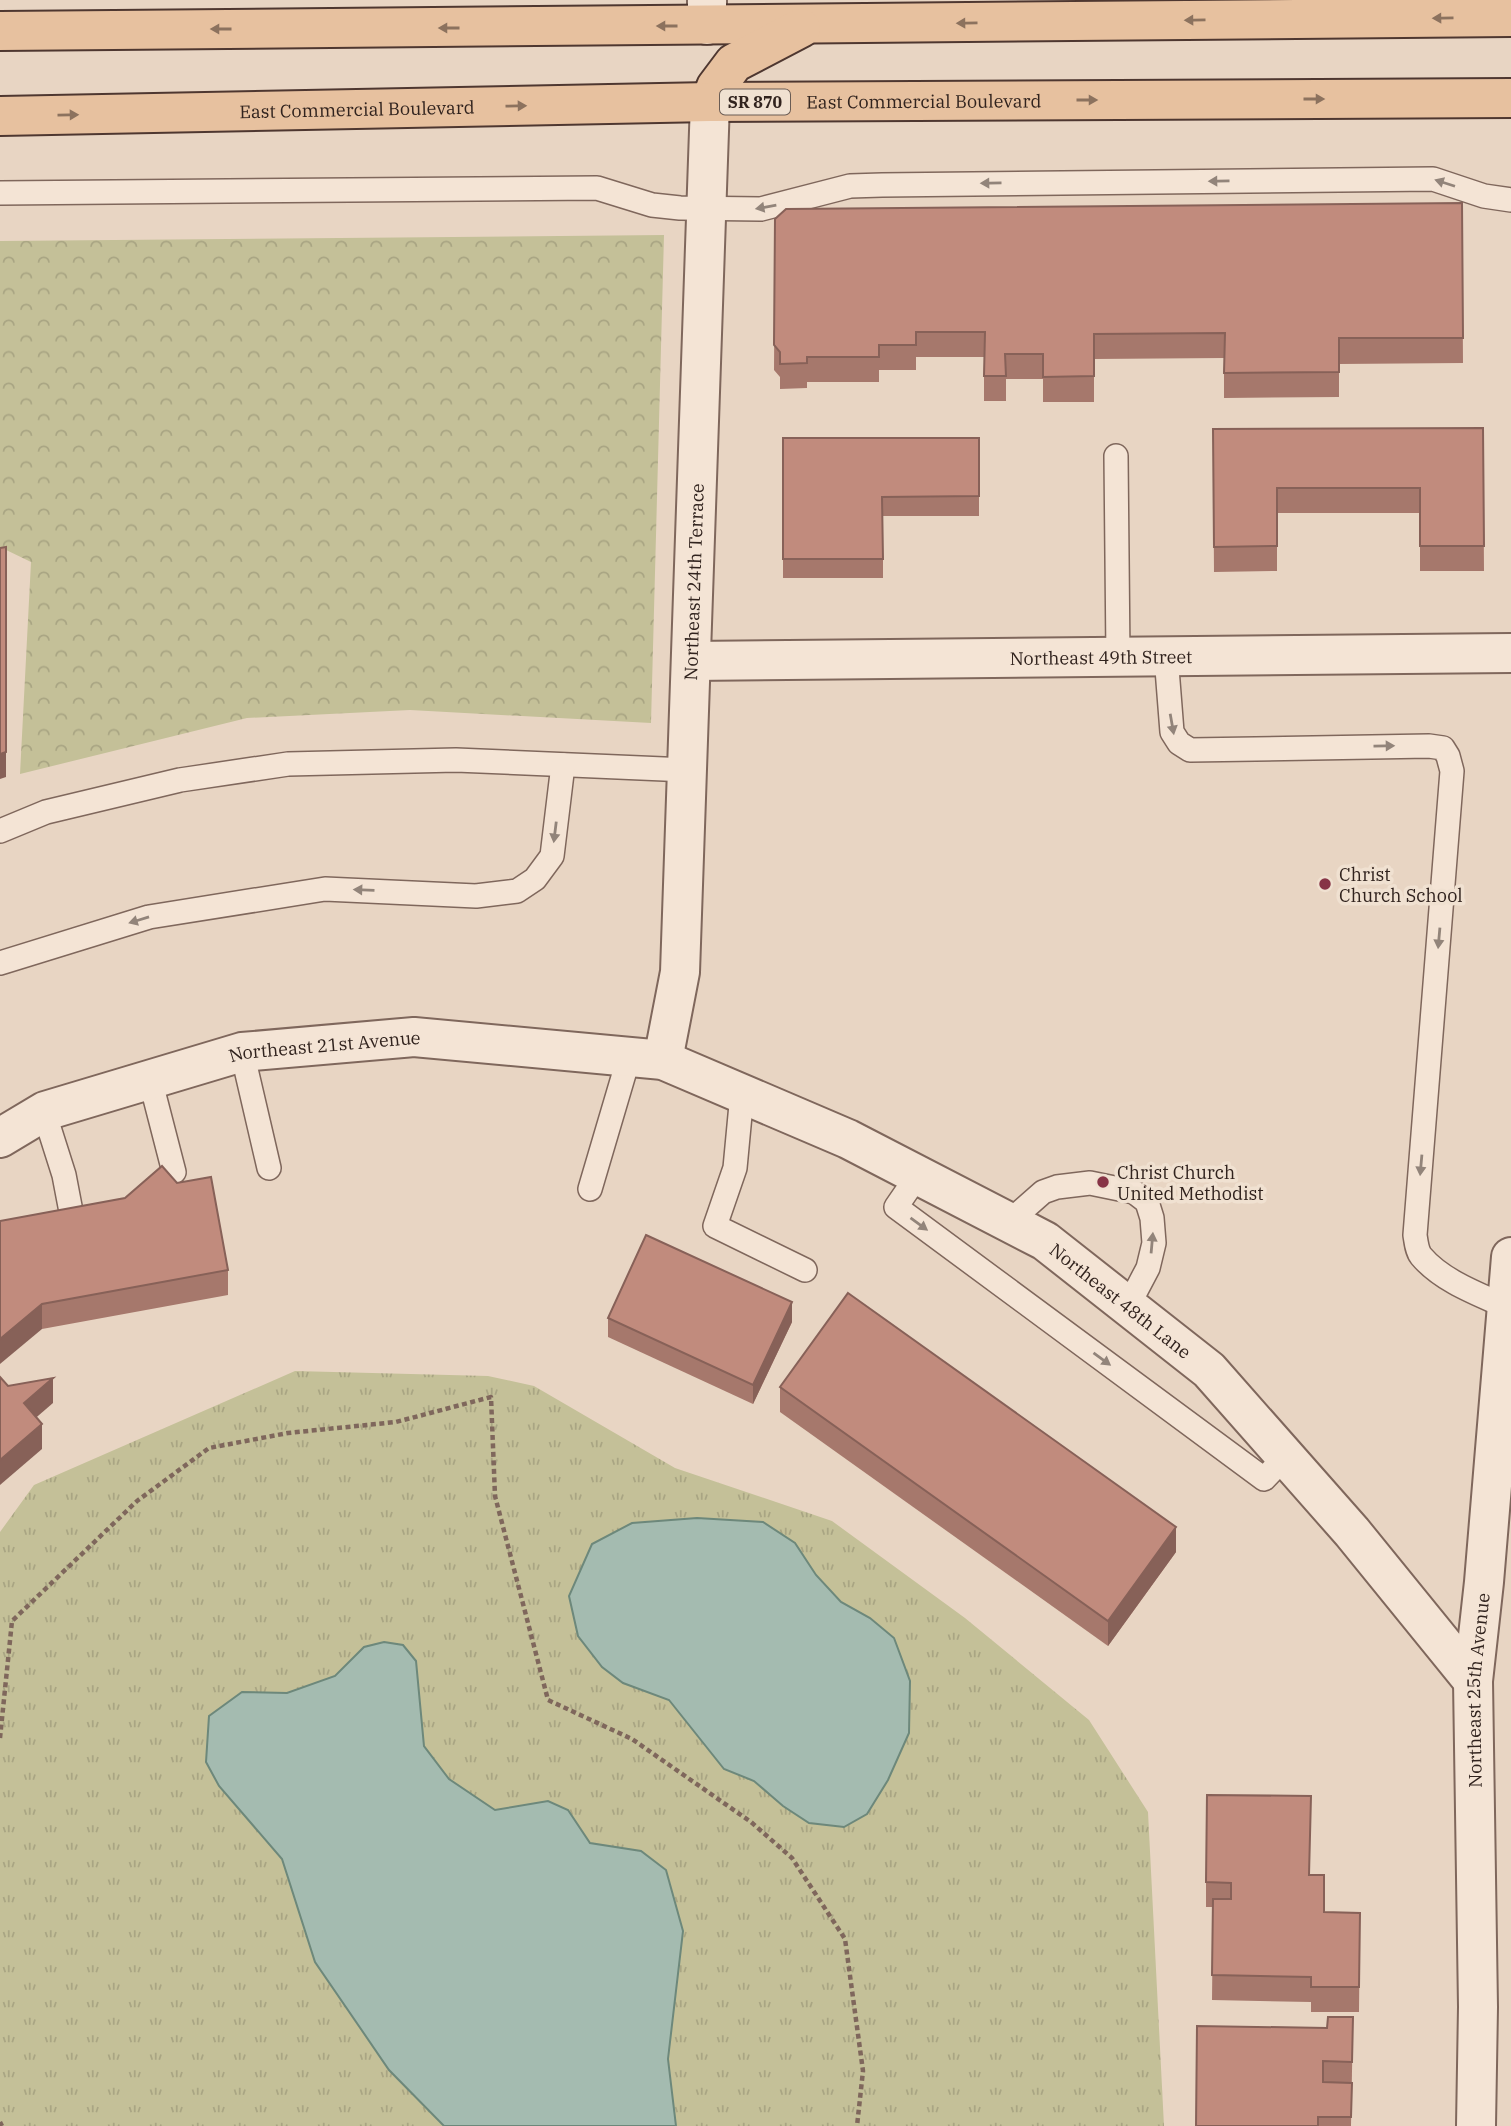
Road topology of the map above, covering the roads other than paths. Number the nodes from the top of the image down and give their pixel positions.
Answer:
1 (707, 13) edge
2 (1511, 17) edge
3 (809, 24) junction
4 (0, 31) edge
5 (1511, 98) edge
6 (710, 102) junction
7 (0, 116) edge
8 (0, 193) edge
9 (1511, 200) edge
10 (705, 209) junction
11 (1116, 456) dead end
12 (1511, 653) edge
13 (1166, 656) junction
14 (1118, 657) junction
15 (691, 661) junction
16 (563, 765) junction
17 (687, 770) junction
18 (0, 831) edge
19 (0, 963) edge
20 (242, 1052) junction
21 (646, 1059) junction
22 (150, 1079) junction
23 (742, 1094) junction
24 (44, 1112) junction
25 (0, 1138) edge
26 (269, 1168) dead end
27 (174, 1172) dead end
28 (918, 1175) junction
29 (590, 1189) dead end
30 (73, 1222) edge
31 (1009, 1222) junction
32 (1511, 1257) edge
33 (805, 1270) dead end
34 (1128, 1306) junction
35 (1507, 1307) junction
36 (1285, 1457) junction
37 (1474, 1681) junction
38 (1476, 2126) edge

1 - 3 main road
1 -> 4 main road
2 -> 3 main road
3 - 6 main road
6 -> 5 main road, East Commercial Boulevard / SR 870
7 -> 6 main road, East Commercial Boulevard / SR 870
6 - 10 street, Northeast 24th Terrace
8 - 10 lane
9 -> 10 lane
10 - 15 street, Northeast 24th Terrace
11 - 14 lane
12 - 13 street, Northeast 49th Street
13 - 14 street, Northeast 49th Street
13 -> 35 lane
14 - 15 street, Northeast 49th Street
15 - 17 street, Northeast 24th Terrace
16 - 17 lane
16 - 18 lane
16 -> 19 lane
17 - 21 street, Northeast 24th Terrace
20 - 21 street, Northeast 21st Avenue
20 - 22 street, Northeast 21st Avenue
20 - 26 lane
21 - 23 street, Northeast 48th Lane
21 - 29 lane
22 - 24 street, Northeast 21st Avenue
22 - 27 lane
23 - 28 street, Northeast 48th Lane
23 - 33 lane
24 - 25 street, Northeast 21st Avenue
24 - 30 lane
28 - 31 street, Northeast 48th Lane
28 -> 36 lane
31 - 34 street, Northeast 48th Lane
34 -> 31 lane
32 - 35 street, Northeast 25th Avenue
34 - 36 street, Northeast 48th Lane
35 - 37 street, Northeast 25th Avenue
36 - 37 street, Northeast 48th Lane
37 - 38 street, Northeast 25th Avenue

